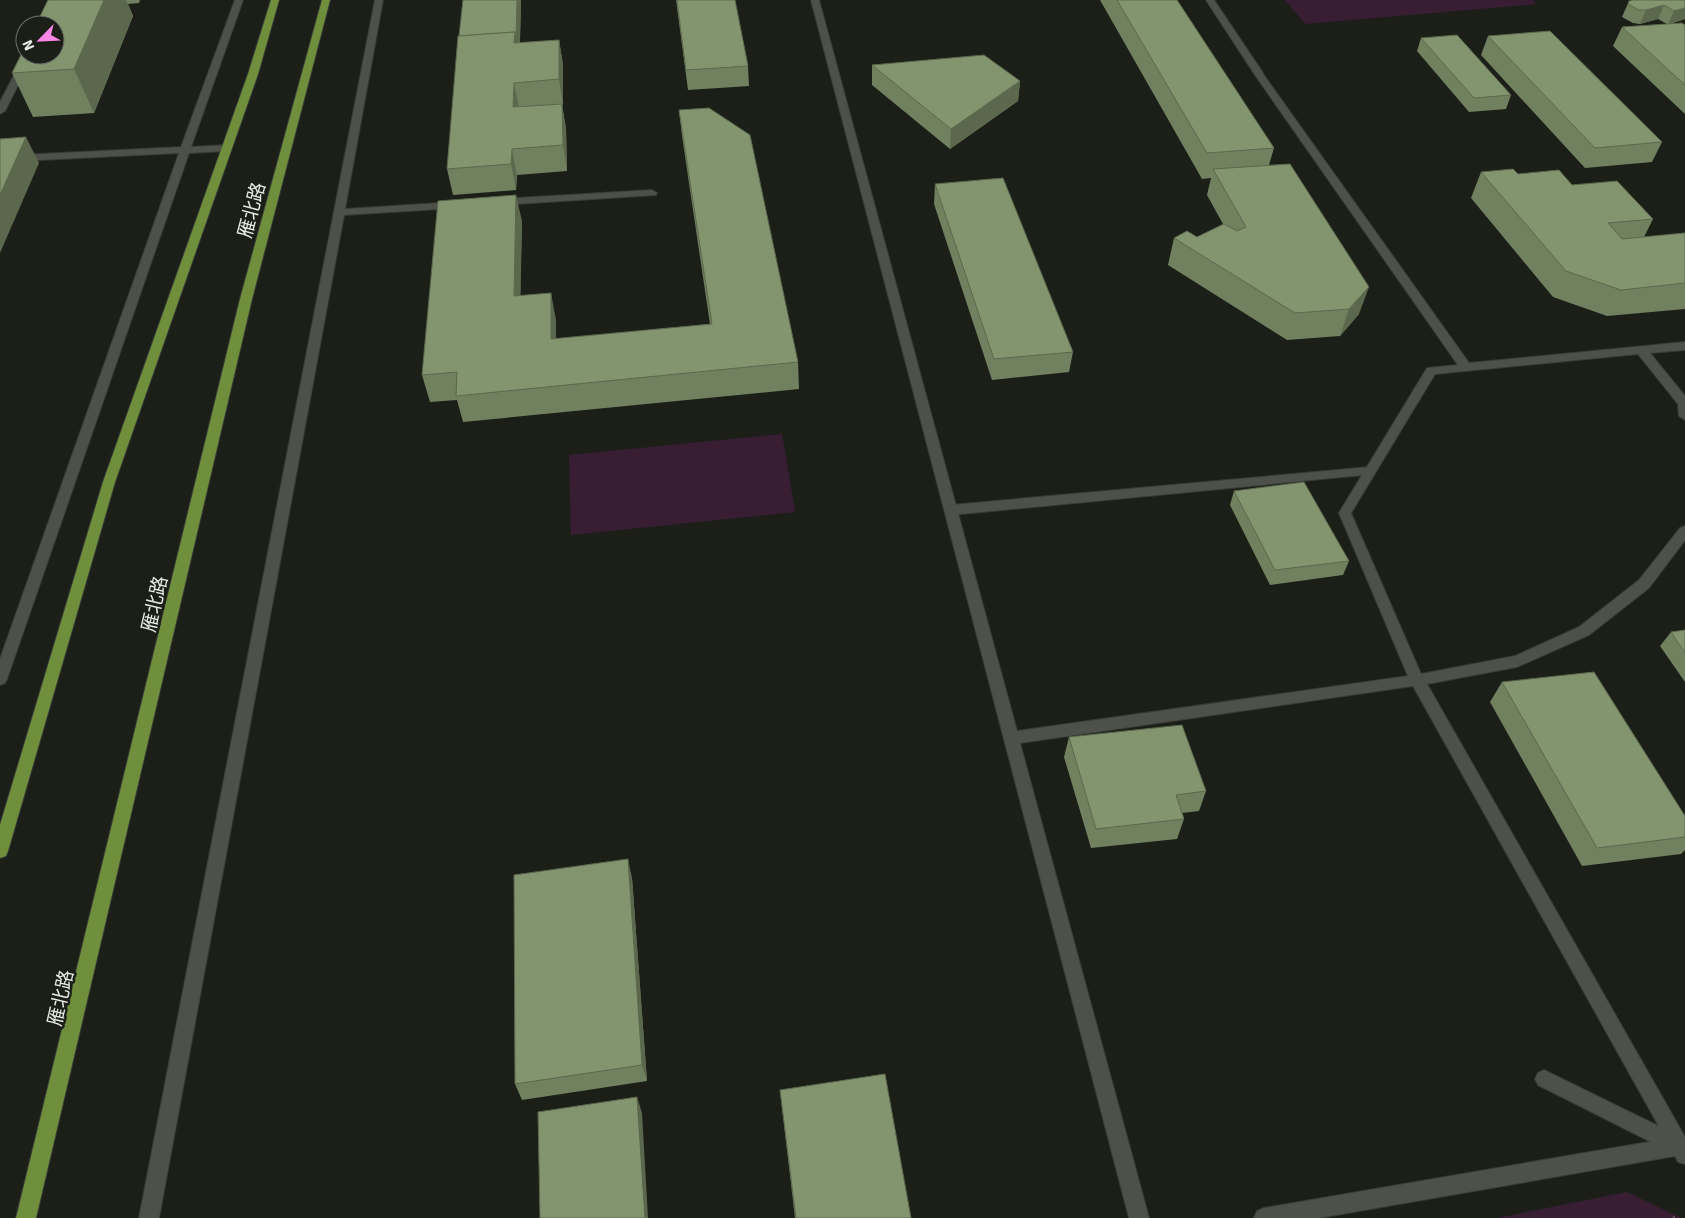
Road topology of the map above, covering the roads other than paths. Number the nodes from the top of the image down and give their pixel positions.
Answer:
1 (239, 0) edge
2 (275, 0) edge
3 (326, 0) edge
4 (379, 0) edge
5 (815, 0) edge
6 (1210, 0) edge
7 (24, 65) edge
8 (0, 111) edge
9 (227, 148) junction
10 (185, 150) junction
11 (0, 159) edge
12 (652, 193) dead end
13 (486, 203) edge
14 (466, 204) edge
15 (339, 212) junction
16 (1685, 346) edge
17 (1642, 351) junction
18 (1466, 367) junction
19 (1685, 416) edge
20 (1370, 471) junction
21 (951, 510) junction
22 (1685, 531) edge
23 (0, 679) edge
24 (1417, 680) junction
25 (1011, 738) junction
26 (0, 851) edge
27 (1544, 1078) dead end
28 (1683, 1150) edge
29 (26, 1218) edge
30 (148, 1218) edge
31 (1139, 1218) edge
32 (1264, 1218) edge

1 - 10 street
2 - 9 main road
3 - 29 main road, 雁北路
4 - 15 street
5 - 21 street
6 - 18 street
7 - 8 street
9 - 10 street
9 - 26 main road
10 - 11 street
10 - 23 street
12 - 13 street
14 - 15 street
15 - 30 street
16 - 17 street
17 - 18 street
17 - 19 street
18 - 20 street
20 - 21 street
20 - 24 street
21 - 25 street
22 - 24 street
24 - 25 street
24 - 28 street
25 - 31 street
27 - 28 street
28 - 32 street

